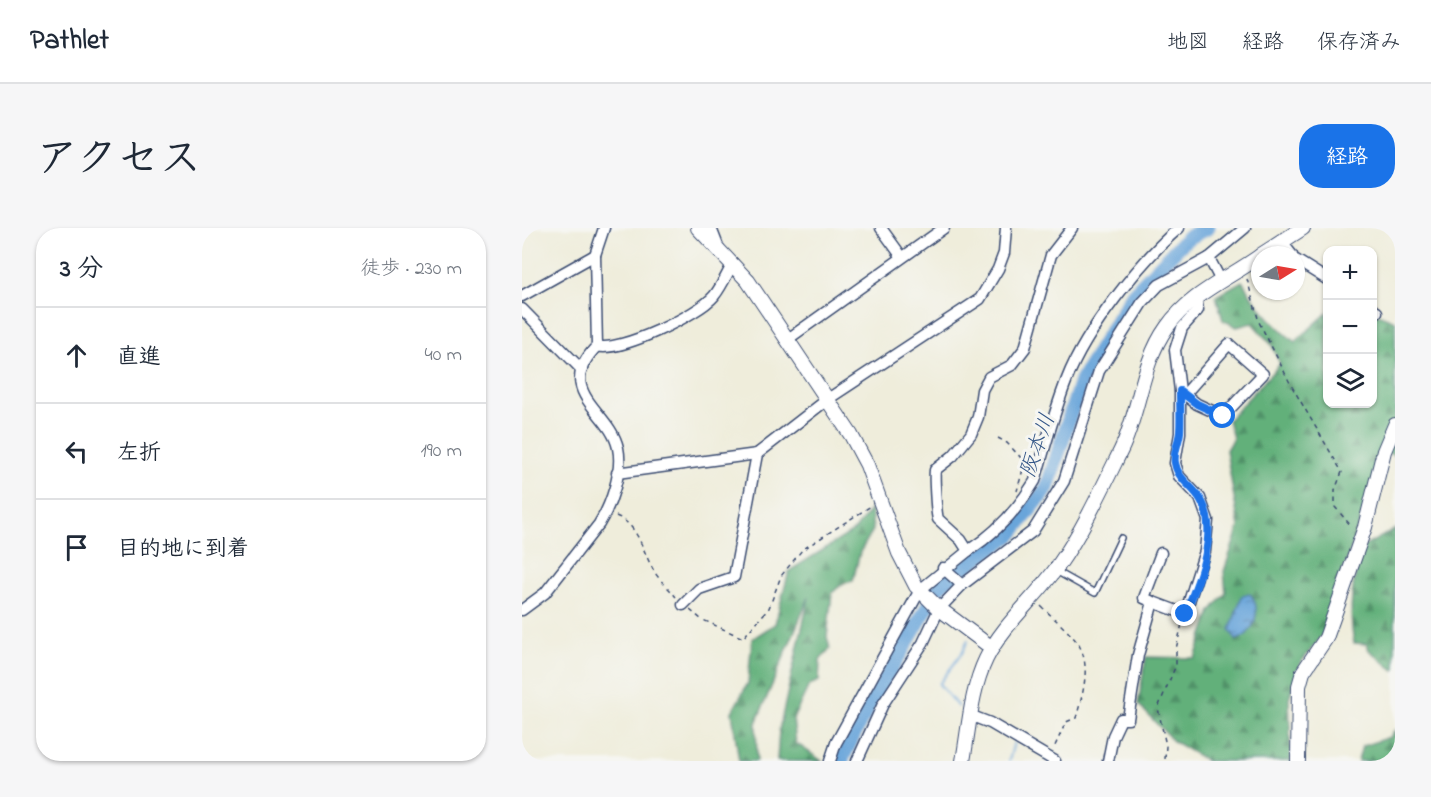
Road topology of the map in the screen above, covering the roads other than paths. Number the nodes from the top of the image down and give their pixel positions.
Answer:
1 (604, 228) edge
2 (698, 228) edge
3 (711, 228) edge
4 (881, 228) edge
5 (944, 228) edge
6 (1006, 228) edge
7 (1072, 228) edge
8 (1179, 228) edge
9 (1245, 228) edge
10 (1303, 228) edge
11 (1281, 241) junction
12 (718, 246) junction
13 (1274, 246) edge
14 (1285, 246) edge
15 (595, 255) junction
16 (902, 257) junction
17 (1209, 258) junction
18 (1251, 262) edge
19 (733, 263) junction
20 (1305, 266) edge
21 (1323, 277) edge
22 (1221, 281) junction
23 (522, 296) edge
24 (1196, 297) junction
25 (522, 309) edge
26 (788, 339) junction
27 (597, 346) junction
28 (582, 370) junction
29 (1182, 392) junction
30 (828, 399) junction
31 (1395, 425) edge
32 (757, 454) junction
33 (617, 473) junction
34 (1121, 538) dead end
35 (968, 550) junction
36 (1161, 553) dead end
37 (943, 568) junction
38 (1055, 570) junction
39 (962, 585) junction
40 (921, 592) junction
41 (1153, 602) junction
42 (683, 605) dead end
43 (938, 608) junction
44 (522, 610) edge
45 (992, 648) junction
46 (972, 716) junction
47 (1052, 759) edge
48 (830, 761) edge
49 (857, 761) edge
50 (963, 761) edge
51 (1108, 761) edge
52 (1298, 761) edge

1 - 15 street
2 - 12 street
3 - 12 street
4 - 16 street
5 - 16 street
6 - 30 street
7 - 35 street
8 - 35 street
9 - 17 street
10 - 11 street
11 - 13 street
11 - 14 street
12 - 19 street
15 - 23 street
15 - 27 street
16 - 26 street
17 - 22 street
17 - 39 street
18 - 22 street
19 - 26 street
19 - 27 street
20 - 21 street
22 - 24 street
24 - 29 street
24 - 38 street
25 - 28 street
26 - 30 street
27 - 28 street
28 - 33 street
29 - 29 street
29 - 41 street
30 - 32 street
30 - 40 street
31 - 52 street
32 - 33 street
32 - 42 street
33 - 44 street
34 - 38 lane
35 - 37 street
36 - 41 street
37 - 39 street
37 - 40 street
38 - 45 street
39 - 43 street
40 - 43 street
40 - 48 street
41 - 51 street
43 - 45 street
43 - 49 street
45 - 46 street
46 - 47 street
46 - 50 street

